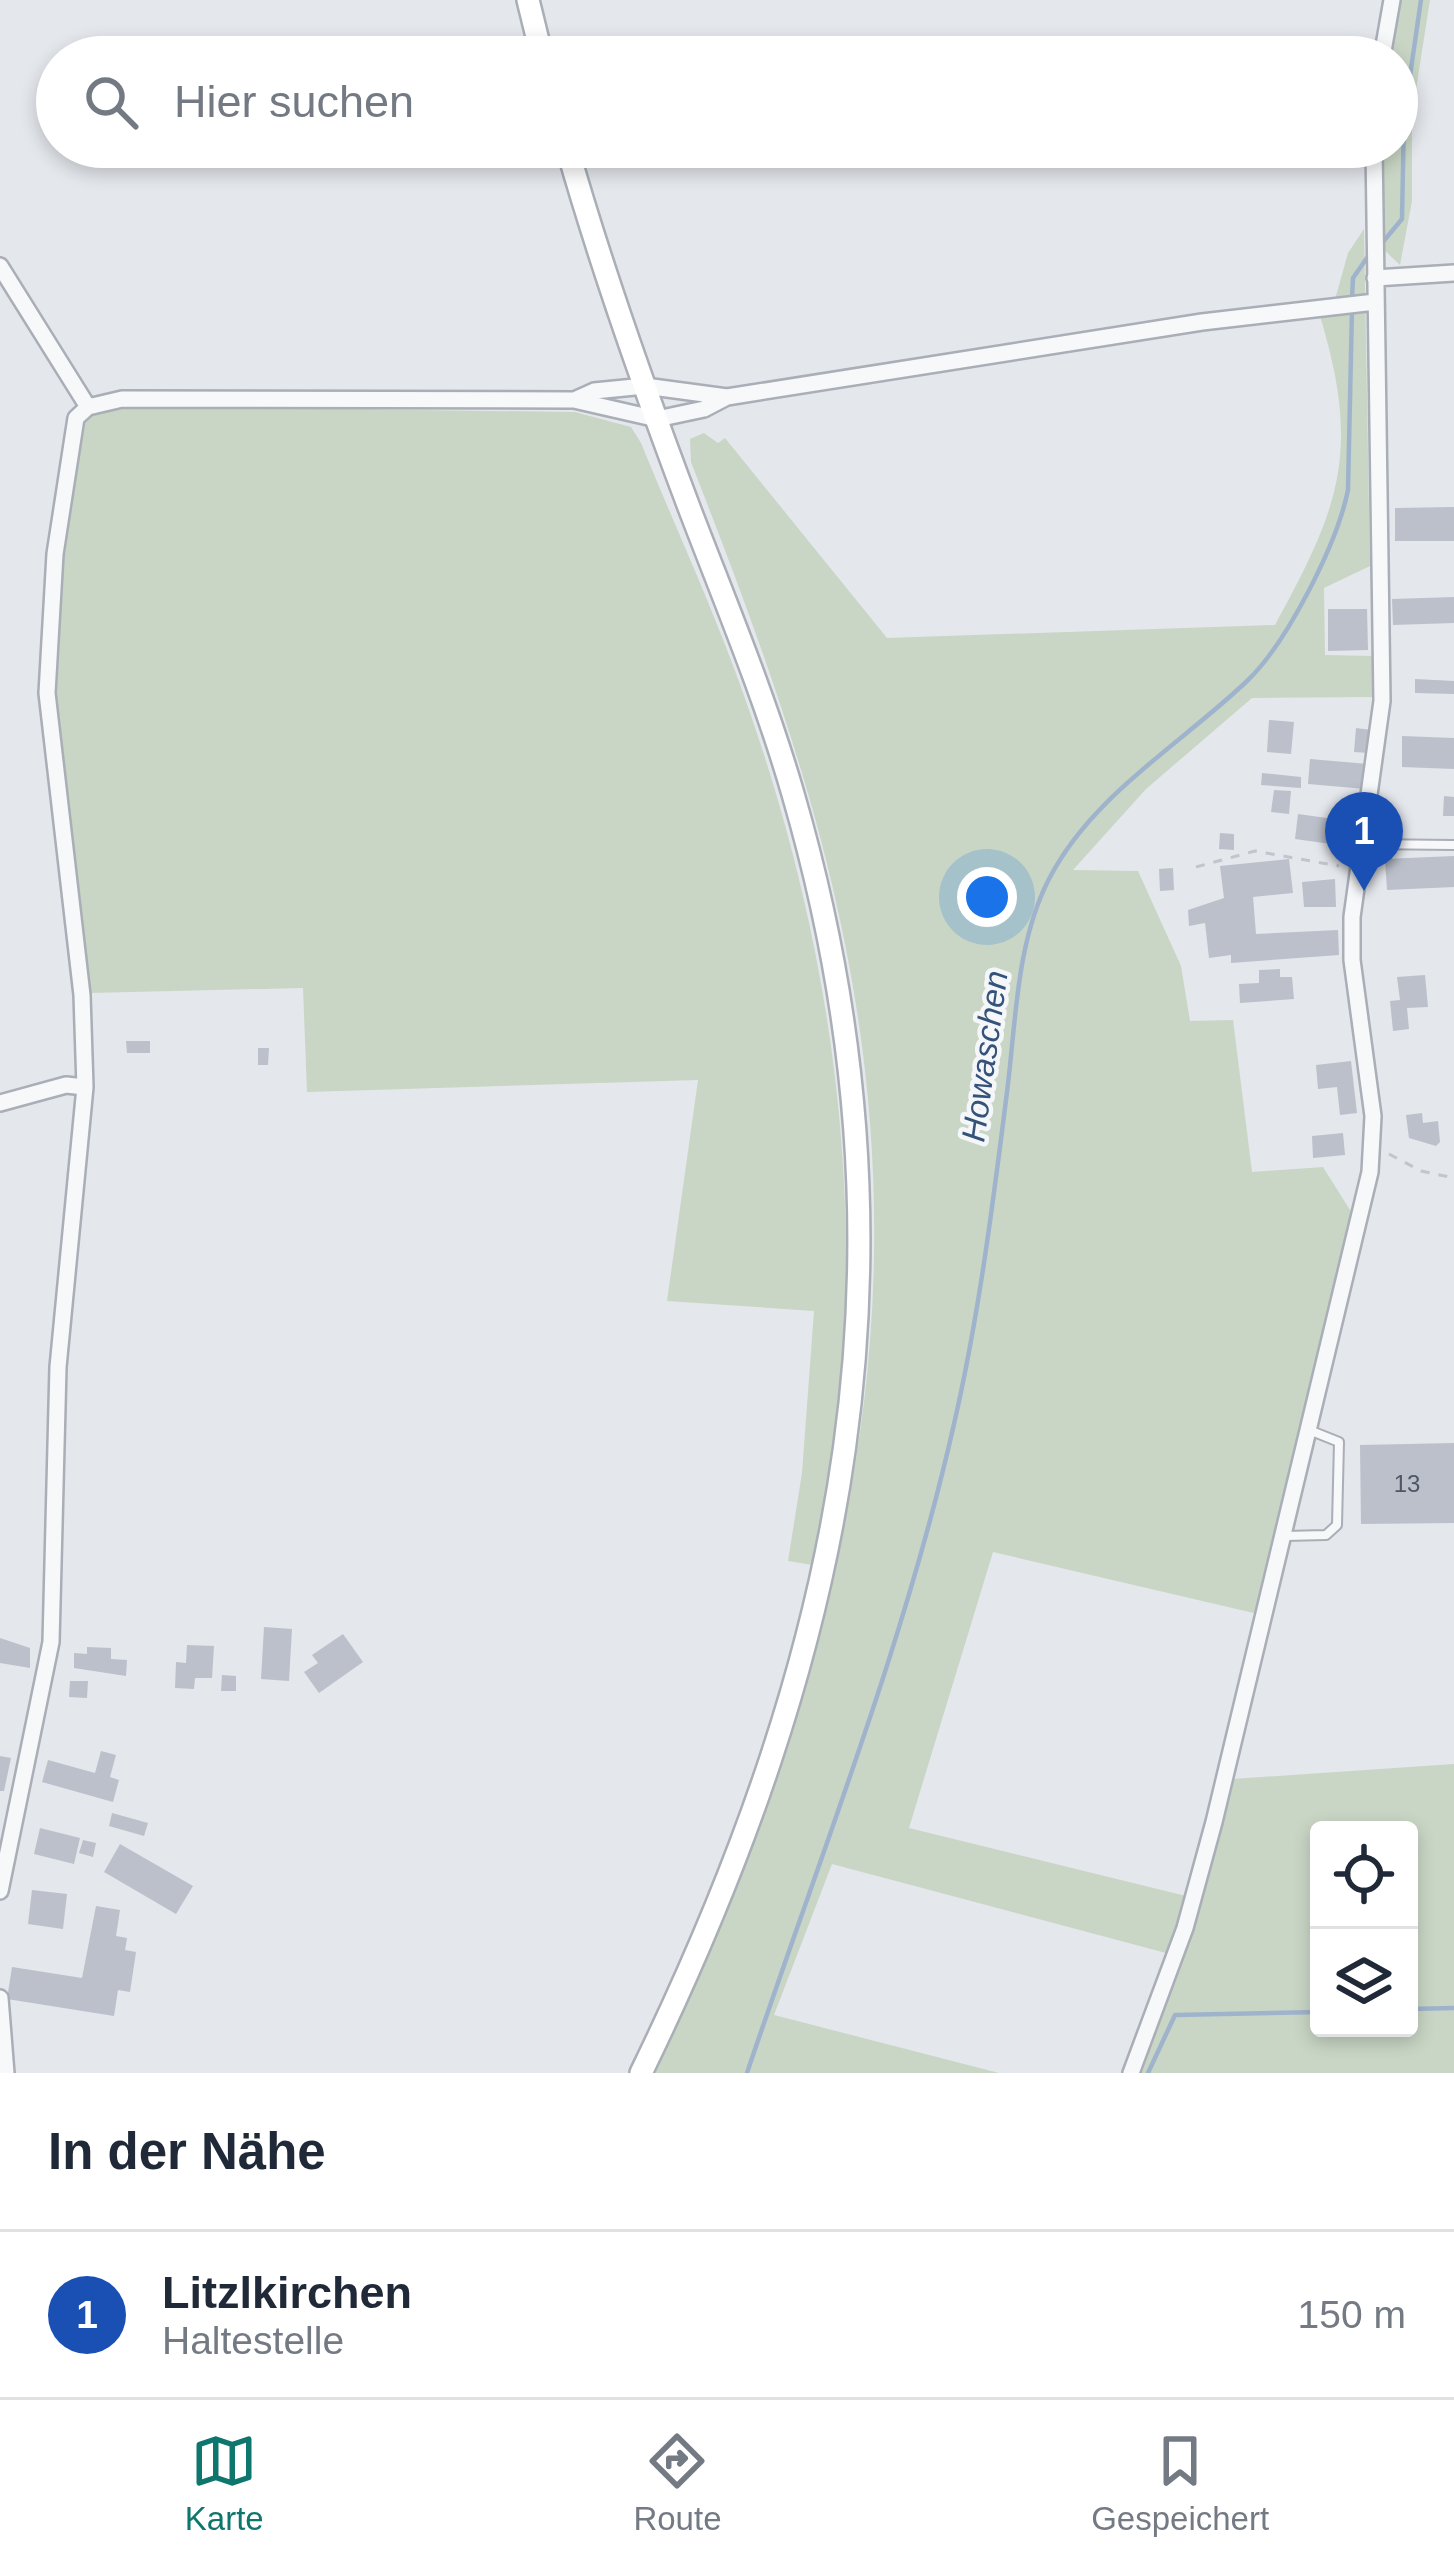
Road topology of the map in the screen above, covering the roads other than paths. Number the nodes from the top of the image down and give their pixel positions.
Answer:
1 (528, 0) edge
2 (1392, 0) edge
3 (537, 36) edge
4 (1386, 36) edge
5 (574, 168) edge
6 (1374, 168) edge
7 (0, 266) edge
8 (1375, 272) junction
9 (1454, 273) edge
10 (1370, 302) junction
11 (645, 386) junction
12 (728, 397) junction
13 (574, 400) junction
14 (88, 407) junction
15 (657, 419) junction
16 (1364, 844) junction
17 (1453, 845) edge
18 (85, 1087) junction
19 (0, 1103) edge
20 (1310, 1430) junction
21 (1283, 1536) junction
22 (0, 1891) edge
23 (0, 1998) edge
24 (6, 2073) edge
25 (641, 2073) edge
26 (1131, 2073) edge

1 - 3 street
2 - 4 street
5 - 11 street
6 - 8 street
7 - 14 street
8 - 9 street
8 - 10 street
10 - 12 street
10 - 16 street
11 - 12 street
11 - 13 street
11 - 15 street
12 - 15 street
13 - 14 street
13 - 15 street
14 - 18 street
15 - 25 street
16 - 17 lane
16 - 20 street
18 - 19 street
18 - 22 street
20 - 21 street
20 - 21 lane
21 - 26 street
23 - 24 street

